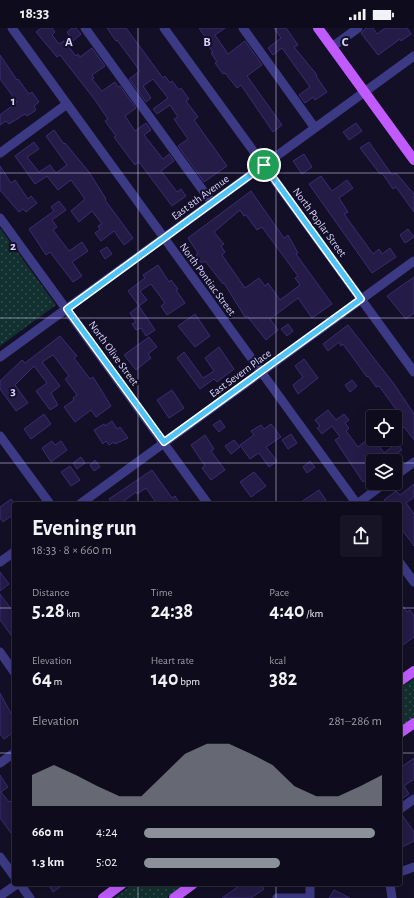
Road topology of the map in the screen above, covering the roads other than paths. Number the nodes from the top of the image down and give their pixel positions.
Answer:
1 (12, 28) edge
2 (85, 28) edge
3 (164, 28) edge
4 (243, 28) edge
5 (318, 28) edge
6 (358, 28) edge
7 (332, 47) junction
8 (414, 56) edge
9 (364, 92) junction
10 (67, 104) junction
11 (315, 128) junction
12 (0, 153) edge
13 (414, 160) edge
14 (264, 165) junction
15 (212, 203) junction
16 (0, 218) edge
17 (163, 238) junction
18 (414, 261) edge
19 (361, 299) junction
20 (67, 309) junction
21 (0, 357) edge
22 (261, 372) junction
23 (414, 372) edge
24 (0, 436) edge
25 (164, 442) junction
26 (414, 462) edge
27 (402, 471) edge
28 (376, 490) edge
29 (49, 502) edge
30 (83, 502) edge
31 (207, 502) edge
32 (356, 502) edge
33 (360, 502) edge
34 (12, 553) edge
35 (0, 562) edge
36 (402, 566) edge
37 (414, 582) edge
38 (0, 652) edge
39 (12, 669) edge
40 (414, 671) edge
41 (402, 680) edge
42 (414, 723) edge
43 (402, 732) edge
44 (12, 754) edge
45 (0, 763) edge
46 (414, 799) edge
47 (402, 808) edge
48 (0, 857) edge
49 (414, 867) edge
50 (402, 871) edge
51 (12, 873) edge
52 (14, 886) edge
53 (21, 886) edge
54 (119, 886) edge
55 (190, 886) edge
56 (311, 886) edge
57 (390, 886) edge
58 (0, 896) edge
59 (30, 898) edge
60 (103, 898) edge
61 (174, 898) edge
62 (277, 898) edge
63 (309, 898) edge
64 (392, 898) edge

1 - 10 street, North Pontiac Street
2 - 15 street
3 - 14 street, North Poplar Street
4 - 11 street
5 - 7 main road
6 - 7 street
7 - 9 main road
8 - 9 street, East 8th Avenue
9 - 11 street, East 8th Avenue
9 - 13 main road
10 - 12 street
10 - 17 street, North Pontiac Street
11 - 14 street, East 8th Avenue
14 - 15 street, East 8th Avenue
14 - 19 street, North Poplar Street
15 - 17 street, East 8th Avenue
16 - 20 street, North Olive Street
17 - 20 street, East 8th Avenue
17 - 22 street, North Pontiac Street
18 - 19 street, East Severn Place
19 - 22 street, East Severn Place
19 - 23 street, North Poplar Street
20 - 21 street, East 8th Avenue
20 - 25 street, North Olive Street
22 - 25 street, East Severn Place
22 - 32 street, North Pontiac Street
24 - 29 street
25 - 30 street, East Severn Place
25 - 31 street, North Olive Street
26 - 27 street
28 - 33 street
34 - 35 street
36 - 37 street
38 - 39 street
40 - 41 main road
42 - 43 main road
44 - 45 street
46 - 47 street
48 - 51 street
49 - 50 street
52 - 58 street
53 - 59 street
54 - 60 main road
55 - 61 main road
56 - 63 street
57 - 64 street
62 - 63 street

